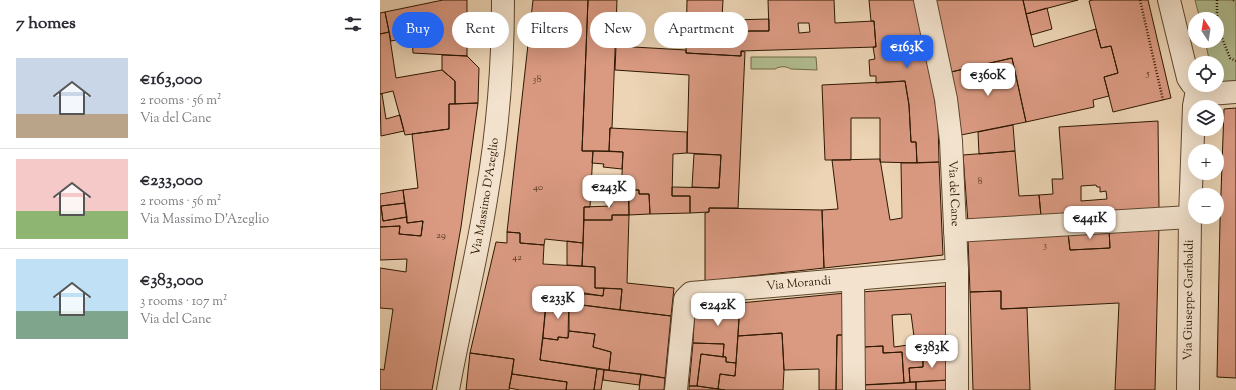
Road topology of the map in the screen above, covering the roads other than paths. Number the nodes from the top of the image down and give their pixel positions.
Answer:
1 (503, 0) edge
2 (925, 0) edge
3 (1169, 0) edge
4 (1188, 78) edge
5 (1197, 92) edge
6 (1206, 92) edge
7 (1236, 92) edge
8 (1191, 188) edge
9 (1188, 217) edge
10 (1190, 224) edge
11 (955, 231) junction
12 (957, 270) junction
13 (853, 280) junction
14 (448, 390) edge
15 (676, 390) edge
16 (854, 390) edge
17 (956, 390) edge
18 (1188, 390) edge

1 - 14 street, Via Massimo D'Azeglio
2 - 11 street, Via del Cane
3 - 4 street
5 - 8 street, Via Giuseppe Garibaldi
6 - 7 street
9 - 11 street
10 - 18 street, Via Giuseppe Garibaldi
11 - 12 street, Via del Cane
12 - 13 street, Via Morandi
12 - 17 street, Via del Cane
13 - 15 street, Via Morandi
13 - 16 street

